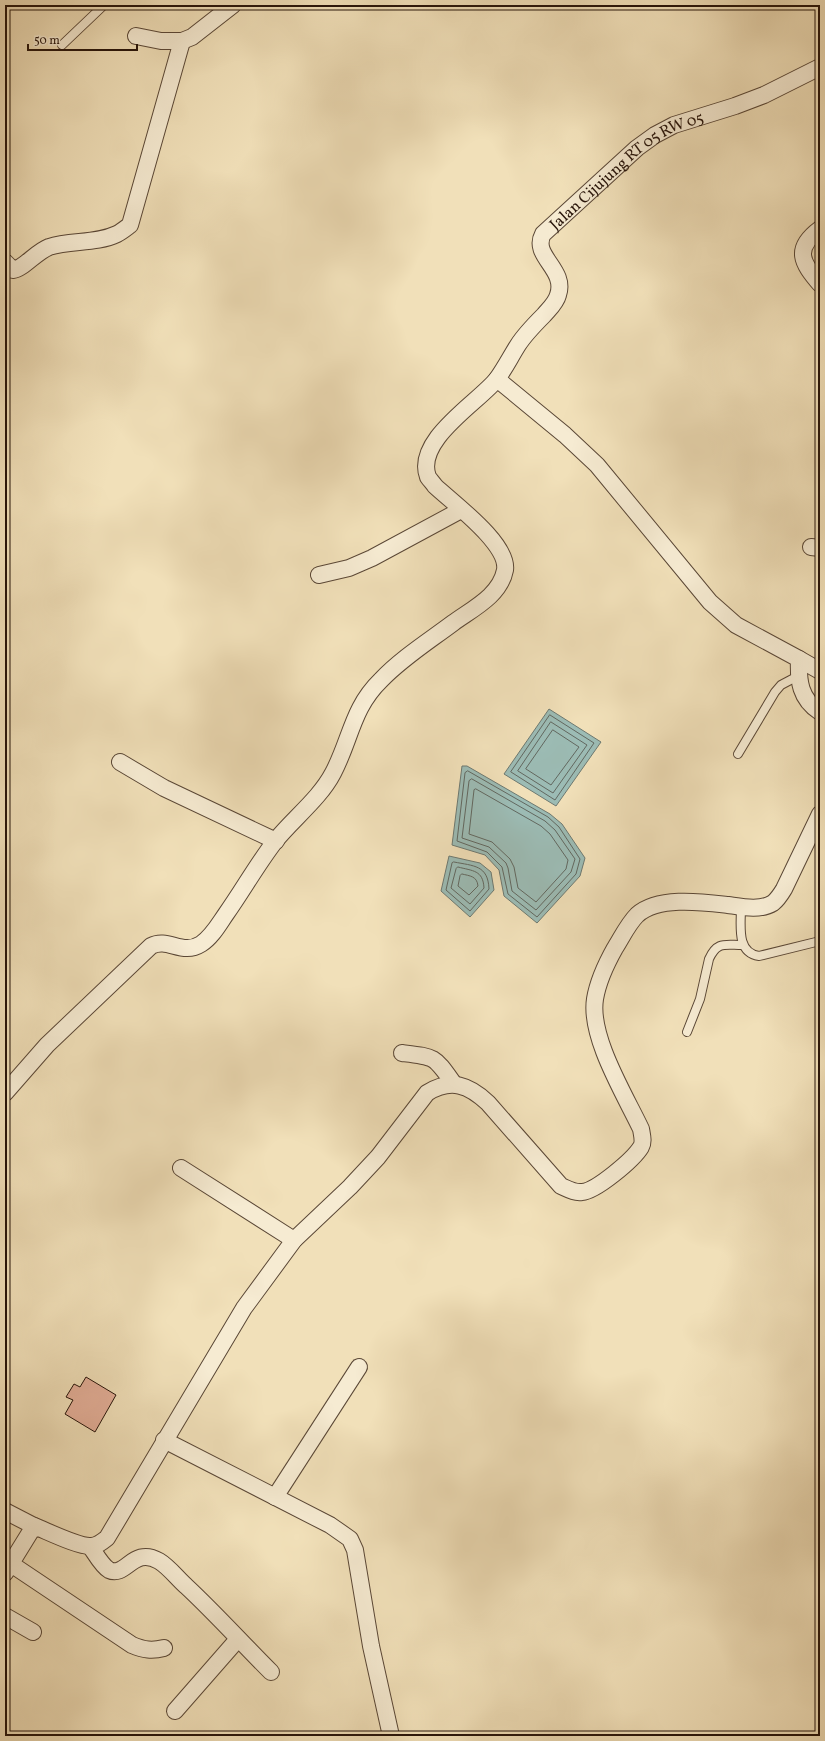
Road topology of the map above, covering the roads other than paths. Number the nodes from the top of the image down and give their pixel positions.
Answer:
1 (104, 5) edge
2 (232, 5) edge
3 (136, 36) dead end
4 (182, 40) junction
5 (62, 45) dead end
6 (820, 67) edge
7 (820, 229) edge
8 (5, 262) edge
9 (820, 284) edge
10 (497, 379) junction
11 (461, 510) junction
12 (319, 575) dead end
13 (799, 659) junction
14 (820, 671) edge
15 (798, 676) junction
16 (820, 712) edge
17 (738, 754) dead end
18 (120, 762) dead end
19 (820, 814) edge
20 (276, 841) junction
21 (741, 907) junction
22 (820, 941) edge
23 (742, 945) junction
24 (687, 1032) dead end
25 (402, 1053) dead end
26 (454, 1084) junction
27 (5, 1093) edge
28 (181, 1168) dead end
29 (294, 1240) junction
30 (359, 1367) dead end
31 (164, 1440) junction
32 (275, 1497) junction
33 (5, 1511) edge
34 (34, 1526) junction
35 (90, 1546) junction
36 (8, 1568) edge
37 (5, 1616) edge
38 (33, 1632) dead end
39 (238, 1639) junction
40 (164, 1648) dead end
41 (271, 1672) dead end
42 (175, 1711) dead end
43 (391, 1736) edge

1 - 5 lane
2 - 4 street
3 - 4 street
4 - 8 street
6 - 10 street, Jalan Cijujung RT 05 RW 05
7 - 9 street
10 - 11 street, Jalan Cijujung RT 05 RW 05
10 - 13 street
11 - 12 street
11 - 20 street, Jalan Cijujung RT 05 RW 05
13 - 14 street
13 - 15 street
15 - 16 street
15 - 17 lane
18 - 20 street
19 - 21 street
20 - 27 street, Jalan Cijujung RT 05 RW 05
21 - 23 lane
21 - 26 street
22 - 23 lane
23 - 24 lane
25 - 26 street
26 - 29 street
28 - 29 street
29 - 31 street
30 - 32 street
31 - 32 street
31 - 35 street
32 - 43 street
33 - 34 street
34 - 35 street
34 - 36 street
35 - 39 street
36 - 40 street
37 - 38 street
39 - 41 street
39 - 42 street

